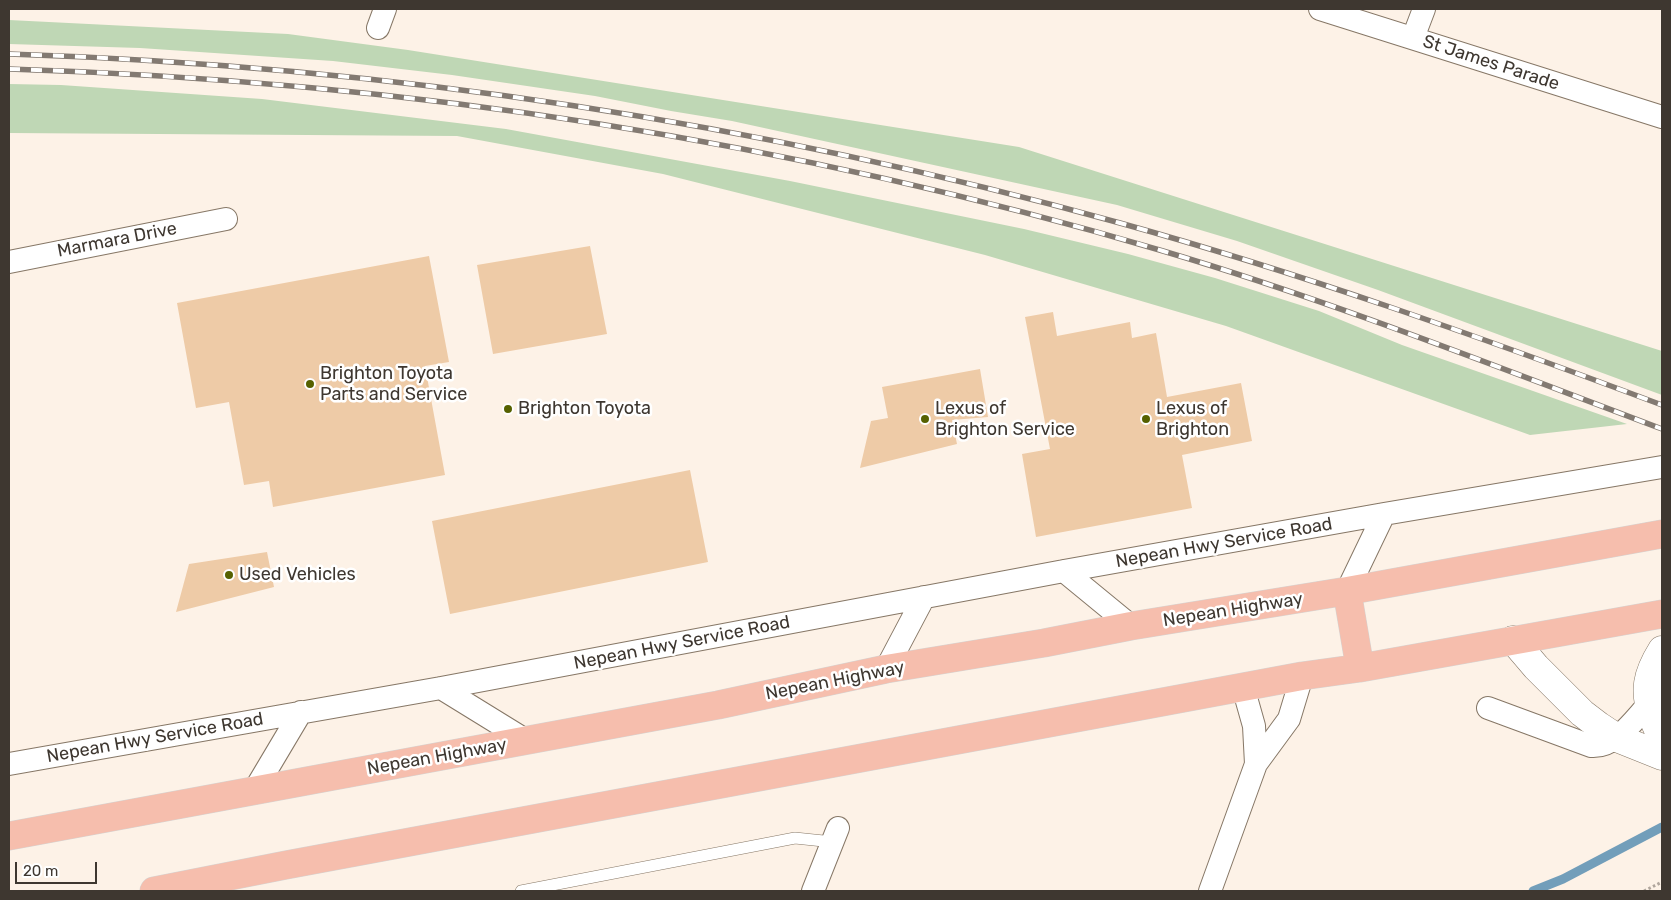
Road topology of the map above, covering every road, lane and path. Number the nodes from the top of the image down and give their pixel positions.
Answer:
1 (1320, 9) edge
2 (1424, 9) edge
3 (1413, 38) junction
4 (1662, 117) edge
5 (226, 219) dead end
6 (9, 262) edge
7 (1662, 467) edge
8 (1384, 514) junction
9 (1662, 534) edge
10 (1064, 571) junction
11 (1347, 591) junction
12 (924, 597) junction
13 (1662, 614) edge
14 (1131, 626) junction
15 (1513, 640) junction
16 (1662, 650) edge
17 (1360, 668) junction
18 (886, 669) junction
19 (1302, 676) junction
20 (1243, 687) junction
21 (441, 688) junction
22 (1648, 705) junction
23 (1488, 708) dead end
24 (301, 712) junction
25 (1662, 735) edge
26 (1616, 738) junction
27 (527, 741) junction
28 (1662, 756) edge
29 (9, 760) edge
30 (1256, 764) junction
31 (254, 791) junction
32 (835, 835) joint
33 (9, 836) edge
34 (1662, 882) edge
35 (154, 891) edge
36 (521, 891) edge
37 (813, 891) edge
38 (1210, 891) edge
39 (1644, 891) edge

1 - 3 street, St James Parade
2 - 3 street
3 - 4 street, St James Parade
5 - 6 street, Marmara Drive
7 - 8 street, Nepean Hwy Service Road
8 - 10 street, Nepean Hwy Service Road
8 - 11 street
9 - 11 highway, Nepean Highway
10 - 12 street, Nepean Hwy Service Road
10 - 14 street
11 - 14 highway, Nepean Highway
11 - 17 highway
12 - 18 street
12 - 21 street, Nepean Hwy Service Road
13 - 15 highway
14 - 18 highway, Nepean Highway
15 - 17 highway
15 - 26 street
16 - 22 street
17 - 19 highway
18 - 27 highway, Nepean Highway
19 - 20 highway
19 - 30 street
20 - 30 street
20 - 35 highway
21 - 24 street, Nepean Hwy Service Road
21 - 27 street
22 - 25 street
22 - 26 street
23 - 26 street
24 - 29 street, Nepean Hwy Service Road
24 - 31 street, Nepean Hwy Service Road
26 - 28 street
27 - 31 highway, Nepean Highway
30 - 38 street
31 - 33 highway, Nepean Highway
32 - 36 lane
32 - 37 street
34 - 39 path

